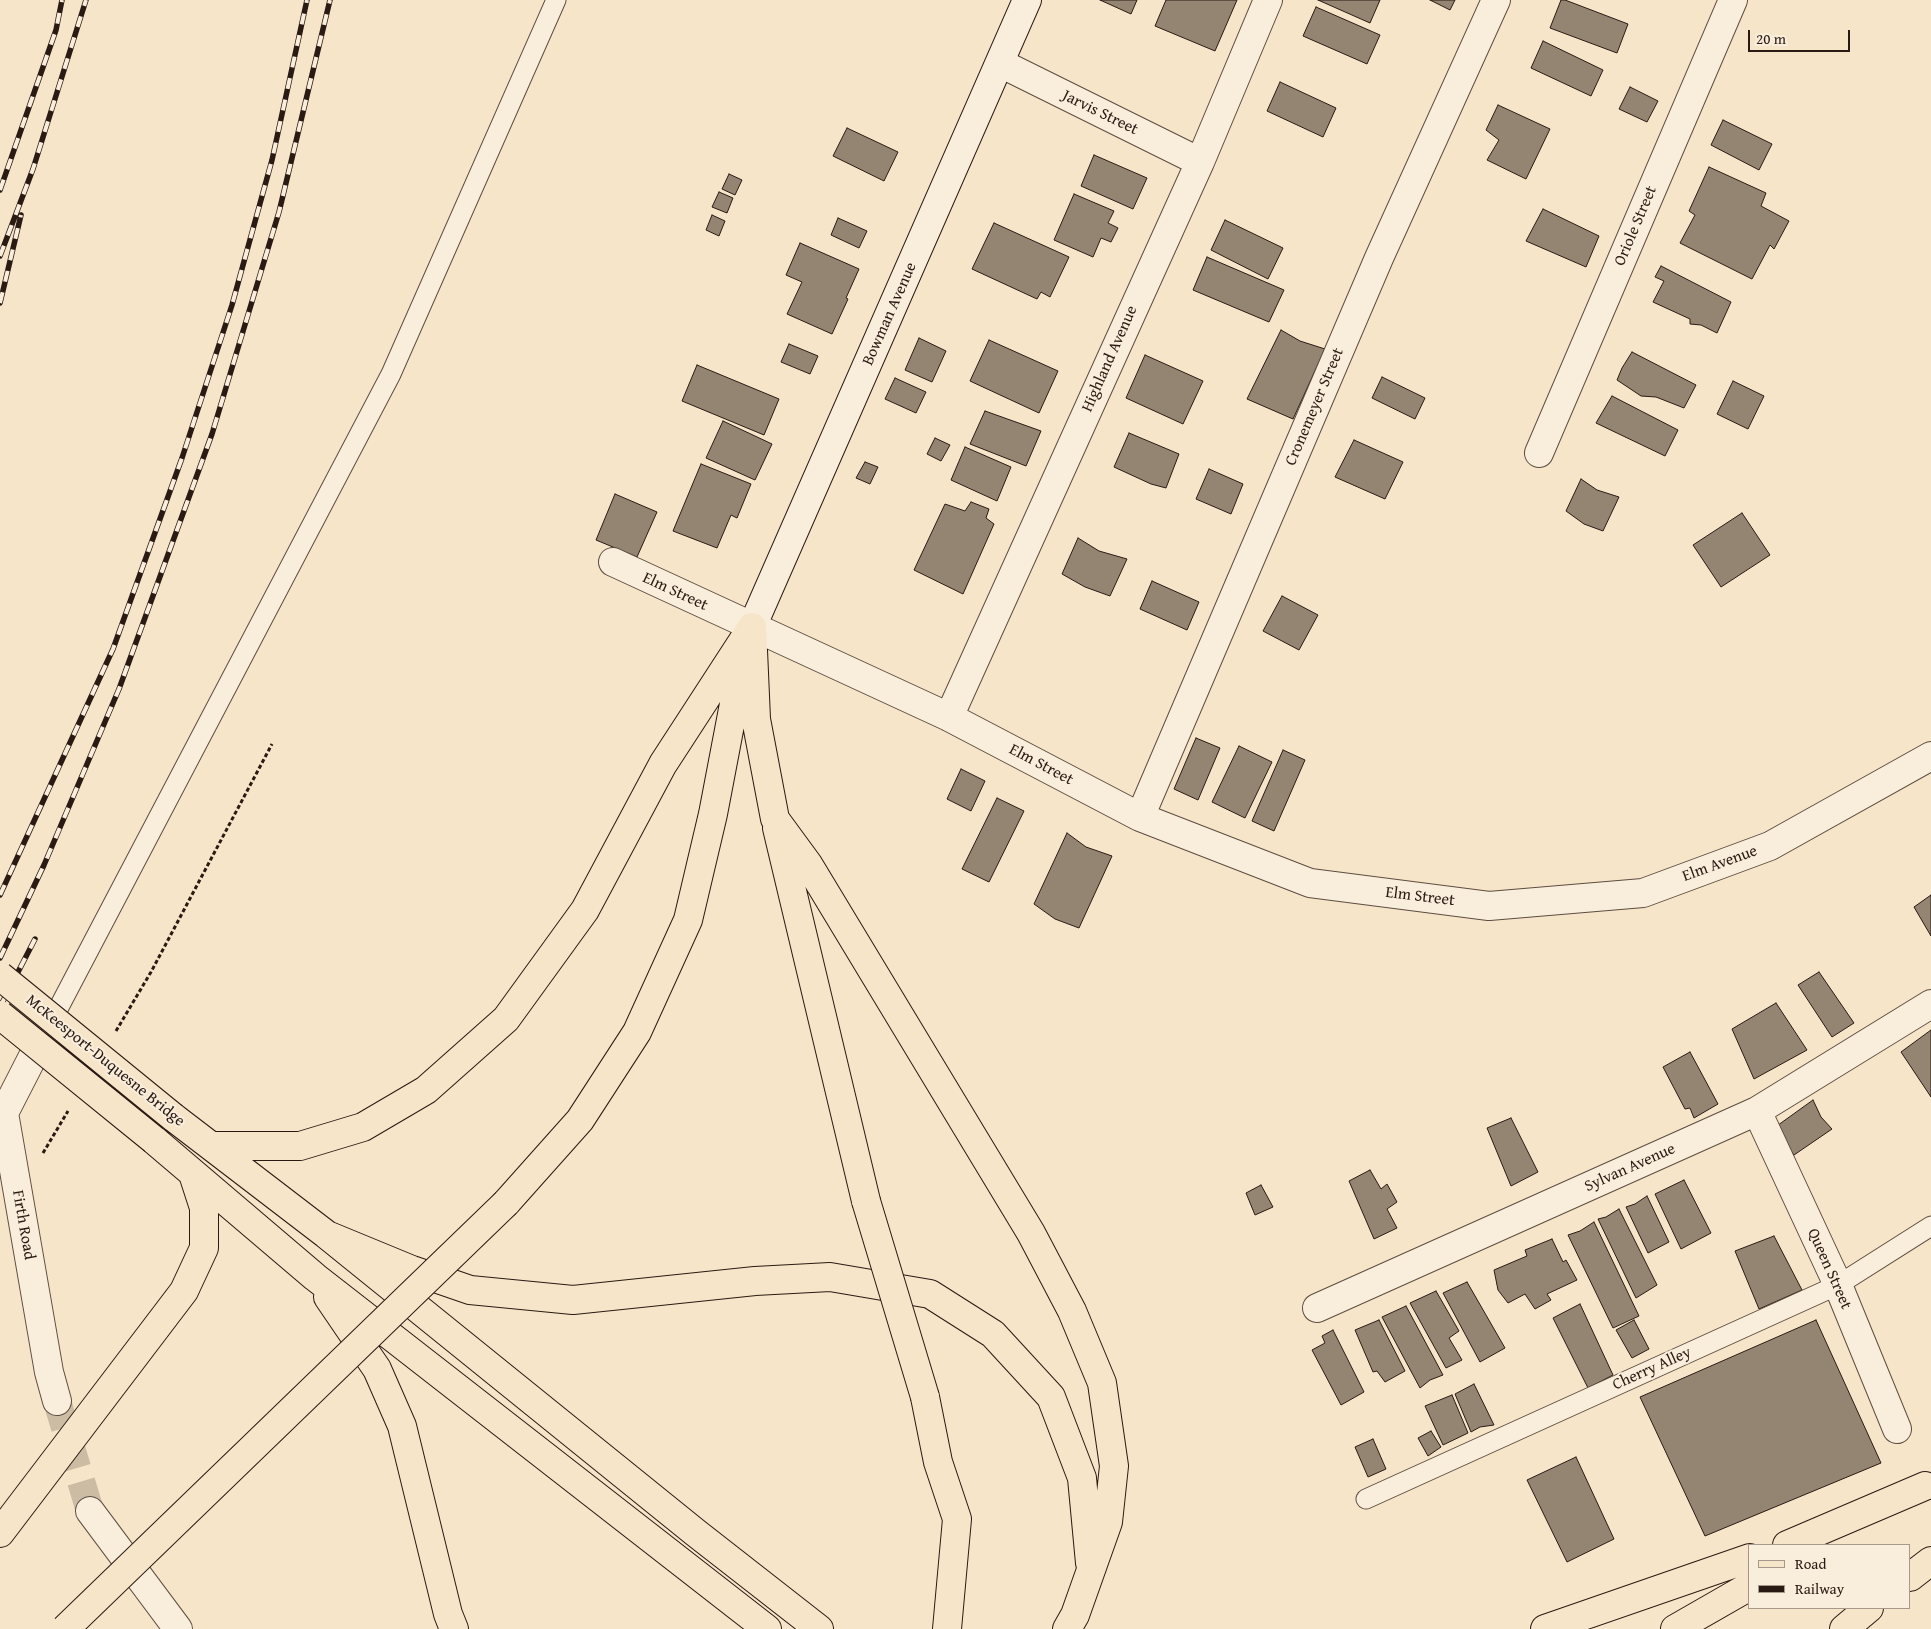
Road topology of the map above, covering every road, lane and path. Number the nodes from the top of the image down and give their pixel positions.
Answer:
1 (556, 0) edge
2 (1027, 0) edge
3 (1268, 0) edge
4 (1496, 0) edge
5 (1732, 0) edge
6 (1000, 63) junction
7 (1200, 162) junction
8 (1539, 453) dead end
9 (613, 562) dead end
10 (752, 627) junction
11 (949, 717) junction
12 (272, 744) dead end
13 (1931, 756) edge
14 (1140, 817) junction
15 (775, 819) junction
16 (1489, 906) joint
17 (0, 976) edge
18 (1931, 1004) edge
19 (0, 1015) edge
20 (47, 1029) joint
21 (115, 1032) dead end
22 (69, 1110) dead end
23 (1756, 1111) junction
24 (211, 1146) junction
25 (193, 1174) junction
26 (18, 1196) junction
27 (1931, 1226) edge
28 (327, 1235) junction
29 (315, 1277) junction
30 (1838, 1285) junction
31 (1317, 1308) dead end
32 (57, 1401) tunnel mouth
33 (1897, 1429) dead end
34 (1928, 1484) edge
35 (1366, 1499) dead end
36 (90, 1511) tunnel mouth
37 (0, 1533) edge
38 (1789, 1544) edge
39 (1824, 1544) edge
40 (1748, 1559) edge
41 (1931, 1561) edge
42 (1091, 1568) junction
43 (1911, 1576) edge
44 (1748, 1587) edge
45 (1868, 1609) edge
46 (948, 1627) edge
47 (65, 1629) edge
48 (178, 1629) edge
49 (454, 1629) edge
50 (767, 1629) edge
51 (819, 1629) edge
52 (1067, 1629) edge
53 (1545, 1629) edge
54 (1675, 1629) edge
55 (1844, 1629) edge

1 - 20 lane
2 - 6 street, Bowman Avenue
3 - 7 street, Highland Avenue
4 - 14 street, Cronemeyer Street
5 - 8 street, Oriole Street
6 - 7 street, Jarvis Street
6 - 10 street, Bowman Avenue
7 - 11 street, Highland Avenue
9 - 10 street, Elm Street
10 - 11 street, Elm Street
10 - 15 main road
10 - 24 main road
10 - 47 main road, bridge
11 - 14 street, Elm Street
12 - 21 path
13 - 16 street, Elm Avenue
14 - 16 street, Elm Street
15 - 42 main road
15 - 46 main road, bridge
17 - 24 main road, McKeesport-Duquesne Bridge, bridge
18 - 23 street, Sylvan Avenue
19 - 25 main road, McKeesport-Duquesne Bridge, bridge
20 - 26 street, Firth Road
22 - 26 path
23 - 30 street, Queen Street
23 - 31 street, Sylvan Avenue
24 - 28 main road, McKeesport-Duquesne Bridge
25 - 29 main road, McKeesport-Duquesne Bridge
25 - 37 main road
26 - 32 street, Firth Road
27 - 30 lane, Cherry Alley
28 - 42 main road
28 - 51 main road
29 - 49 main road
29 - 50 main road
30 - 33 street, Queen Street
30 - 35 lane, Cherry Alley
34 - 38 main road
34 - 39 main road
36 - 48 street
40 - 53 main road
41 - 43 main road
42 - 52 main road
44 - 54 main road
45 - 55 main road

